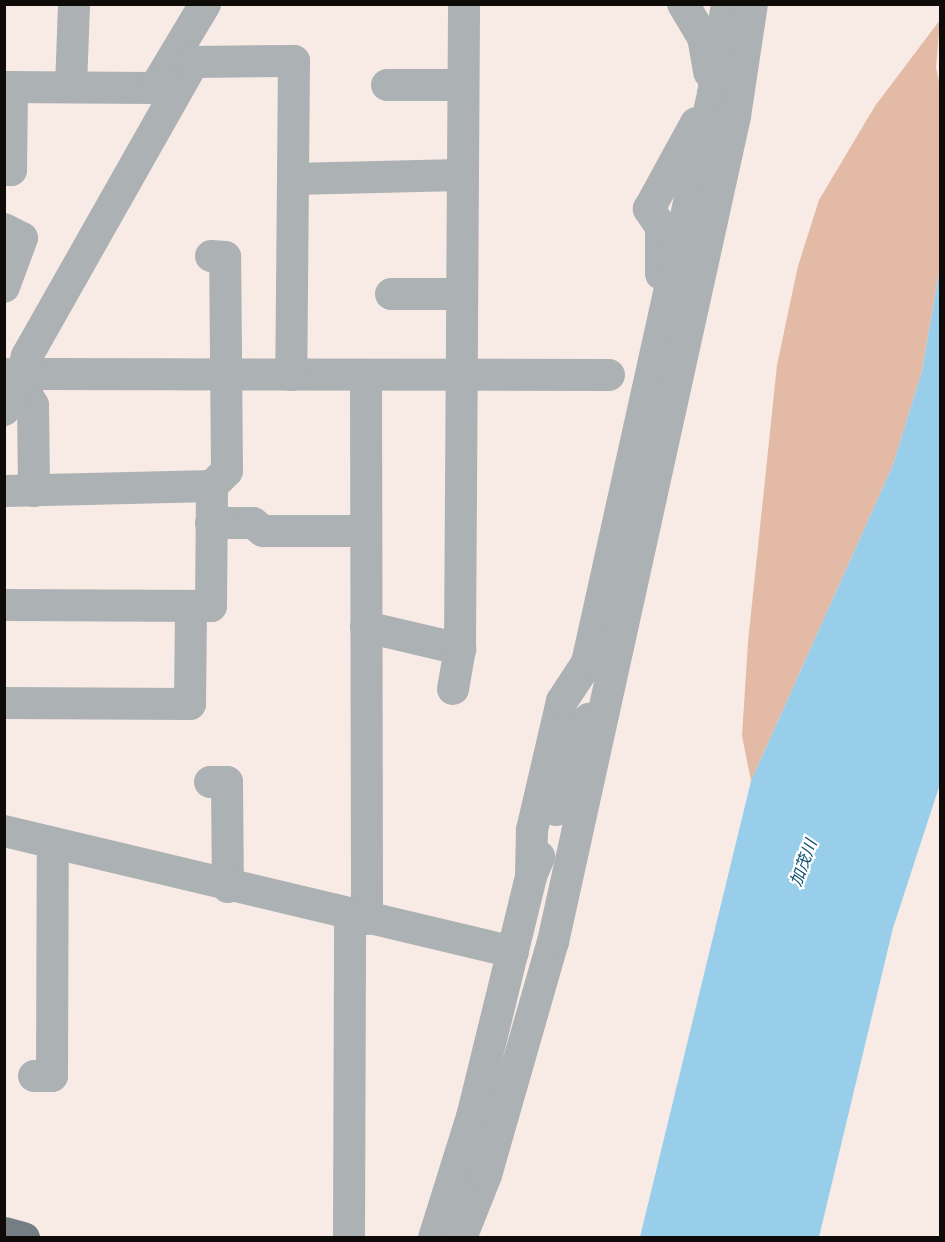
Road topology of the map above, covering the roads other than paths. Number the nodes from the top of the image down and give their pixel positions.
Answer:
1 (74, 4) edge
2 (205, 4) edge
3 (464, 4) edge
4 (683, 4) edge
5 (727, 4) edge
6 (752, 4) edge
7 (387, 85) dead end
8 (462, 85) junction
9 (167, 86) junction
10 (8, 87) edge
11 (71, 87) junction
12 (713, 94) junction
13 (4, 170) edge
14 (461, 175) junction
15 (293, 179) junction
16 (4, 229) edge
17 (211, 256) dead end
18 (4, 287) edge
19 (391, 294) dead end
20 (461, 294) junction
21 (225, 374) junction
22 (291, 375) junction
23 (366, 375) junction
24 (460, 375) junction
25 (609, 375) dead end
26 (12, 377) edge
27 (4, 410) edge
28 (212, 486) junction
29 (19, 491) edge
30 (211, 523) junction
31 (366, 531) junction
32 (4, 605) edge
33 (191, 606) junction
34 (366, 627) junction
35 (460, 649) junction
36 (453, 688) dead end
37 (608, 697) junction
38 (4, 703) edge
39 (210, 782) dead end
40 (4, 831) edge
41 (53, 843) junction
42 (531, 876) junction
43 (228, 887) junction
44 (359, 917) junction
45 (513, 952) junction
46 (34, 1076) dead end
47 (4, 1233) edge
48 (24, 1238) edge
49 (350, 1238) edge
50 (434, 1238) edge
51 (461, 1238) edge

1 - 11 street
2 - 9 street
3 - 8 street
4 - 12 street
5 - 12 street
6 - 37 street
7 - 8 street
8 - 14 street
9 - 11 street
9 - 15 street
9 - 26 street
10 - 11 street
10 - 13 street
12 - 42 street
14 - 15 street
14 - 20 street
15 - 22 street
16 - 18 street
17 - 21 street
19 - 20 street
20 - 24 street
21 - 22 street
21 - 26 street
21 - 28 street
22 - 23 street
23 - 24 street
23 - 31 street
24 - 25 street
24 - 35 street
26 - 27 street
26 - 29 street
28 - 29 street
28 - 30 street
30 - 31 street
30 - 33 street
31 - 34 street
32 - 33 street
33 - 38 street
34 - 35 street
34 - 44 street
35 - 36 street
37 - 42 street
37 - 51 street
39 - 43 street
40 - 41 street
41 - 43 street
41 - 46 street
42 - 45 street
43 - 44 street
44 - 45 street
44 - 49 street
45 - 50 street
47 - 48 main road

